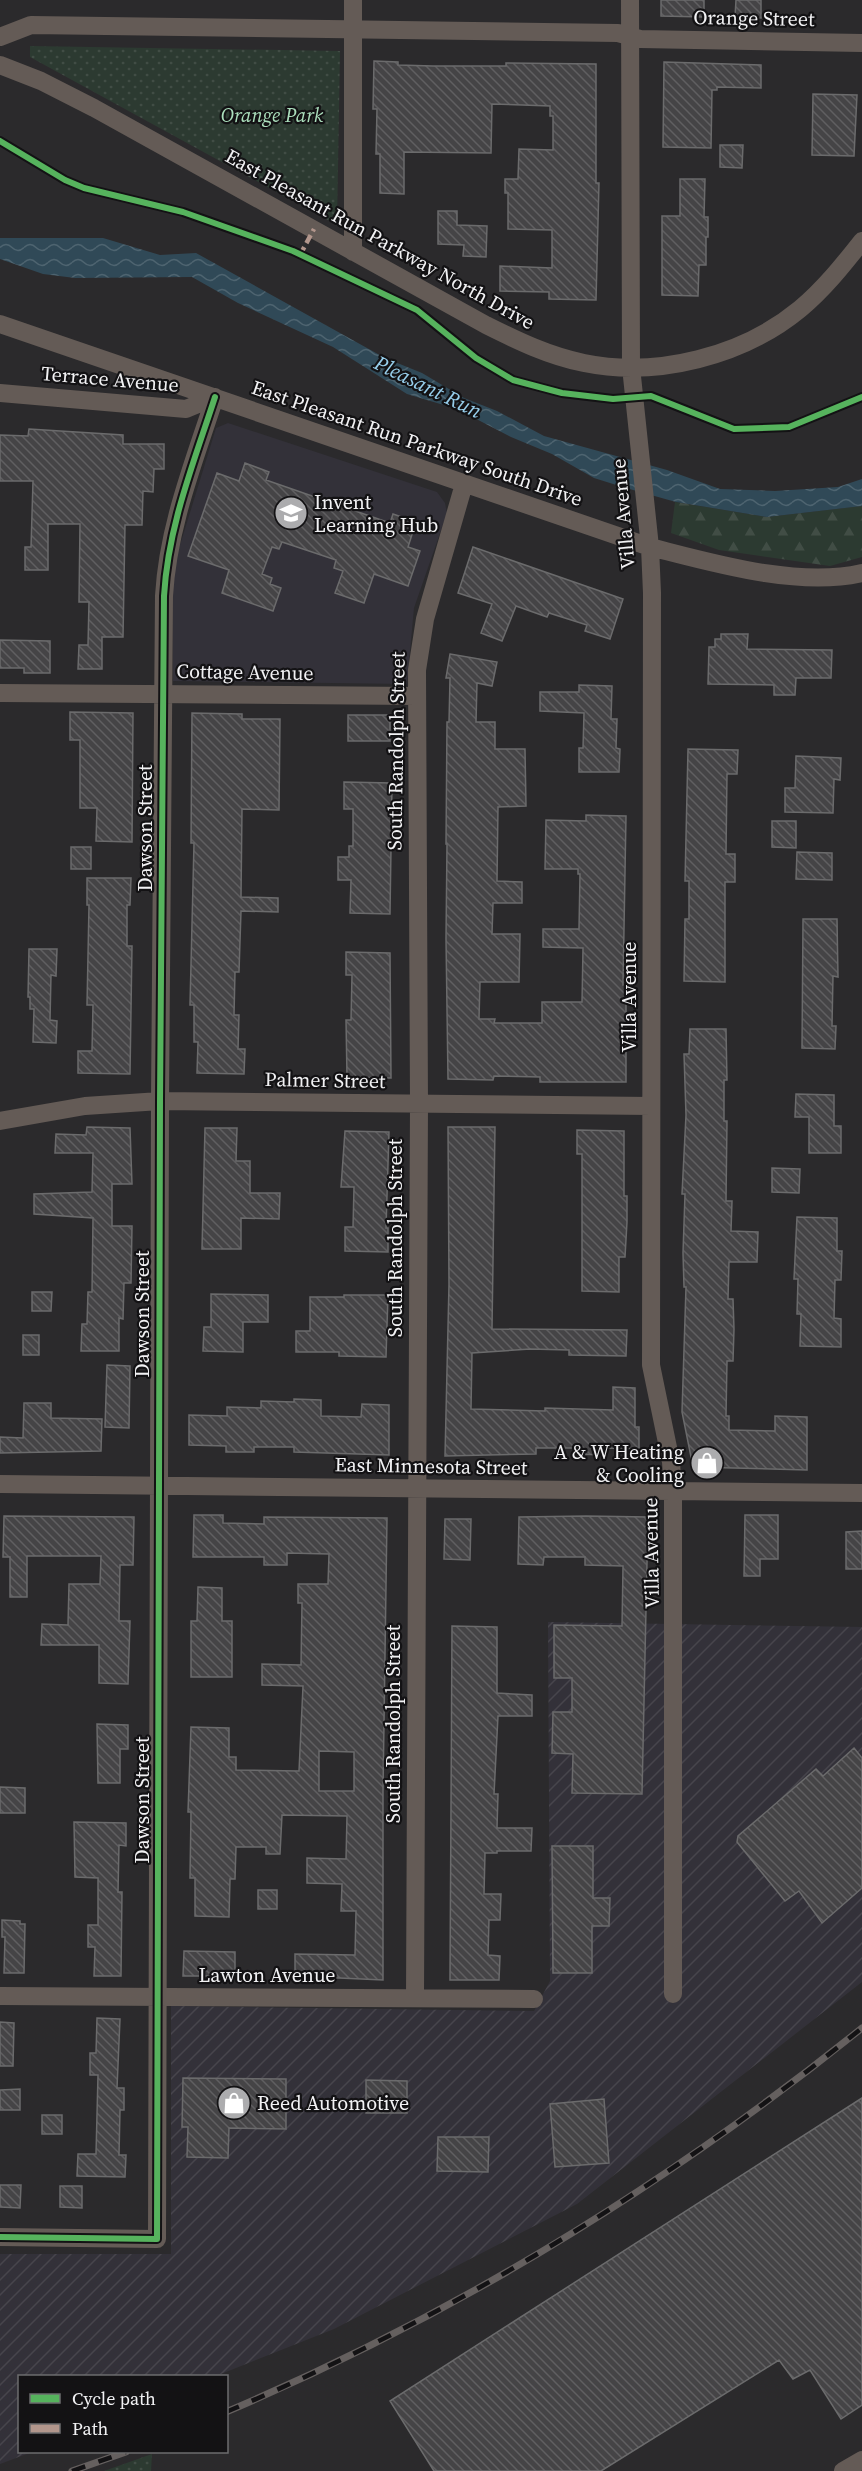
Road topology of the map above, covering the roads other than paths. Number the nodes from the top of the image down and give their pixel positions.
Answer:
1 (353, 0) edge
2 (630, 0) edge
3 (353, 30) junction
4 (0, 37) edge
5 (630, 37) junction
6 (862, 43) edge
7 (0, 65) edge
8 (862, 241) edge
9 (353, 252) junction
10 (0, 324) edge
11 (631, 367) junction
12 (0, 393) edge
13 (214, 397) junction
14 (464, 484) junction
15 (650, 548) junction
16 (862, 573) edge
17 (0, 693) edge
18 (163, 694) junction
19 (417, 696) junction
20 (160, 1101) junction
21 (418, 1104) junction
22 (651, 1106) junction
23 (0, 1121) edge
24 (0, 1484) edge
25 (159, 1485) junction
26 (417, 1488) junction
27 (673, 1491) junction
28 (862, 1493) edge
29 (673, 1994) dead end
30 (0, 1996) edge
31 (158, 1997) junction
32 (415, 1998) junction
33 (534, 1999) dead end
34 (0, 2237) edge
35 (861, 2460) edge
36 (843, 2471) edge

1 - 3 street
2 - 5 street, Villa Avenue
3 - 4 street, Orange Street
3 - 5 street, Orange Street
3 - 9 street
5 - 6 street, Orange Street
5 - 11 street, Villa Avenue
7 - 9 street, East Pleasant Run Parkway North Drive
8 - 11 street, East Pleasant Run Parkway North Drive
9 - 11 street, East Pleasant Run Parkway North Drive
10 - 13 street, East Pleasant Run Parkway South Drive
11 - 15 street, Villa Avenue
12 - 13 street, Terrace Avenue
13 - 14 street, East Pleasant Run Parkway South Drive
13 - 18 street, Dawson Street
14 - 15 street, East Pleasant Run Parkway South Drive
14 - 19 street, South Randolph Street
15 - 16 street, East Pleasant Run Parkway South Drive
15 - 22 street, Villa Avenue
17 - 18 street, Cottage Avenue
18 - 19 street, Cottage Avenue
18 - 20 street, Dawson Street
19 - 21 street, South Randolph Street
20 - 21 street, Palmer Street
20 - 23 street, Palmer Street
20 - 25 street, Dawson Street
21 - 22 street, Palmer Street
21 - 26 street, South Randolph Street
22 - 27 street, Villa Avenue
24 - 25 street, East Minnesota Street
25 - 26 street, East Minnesota Street
25 - 31 street, Dawson Street
26 - 27 street, East Minnesota Street
26 - 32 street, South Randolph Street
27 - 28 street, East Minnesota Street
27 - 29 street, Villa Avenue
30 - 31 street, Lawton Avenue
31 - 32 street, Lawton Avenue
31 - 34 street, Dawson Street
32 - 33 street, Lawton Avenue
35 - 36 street

